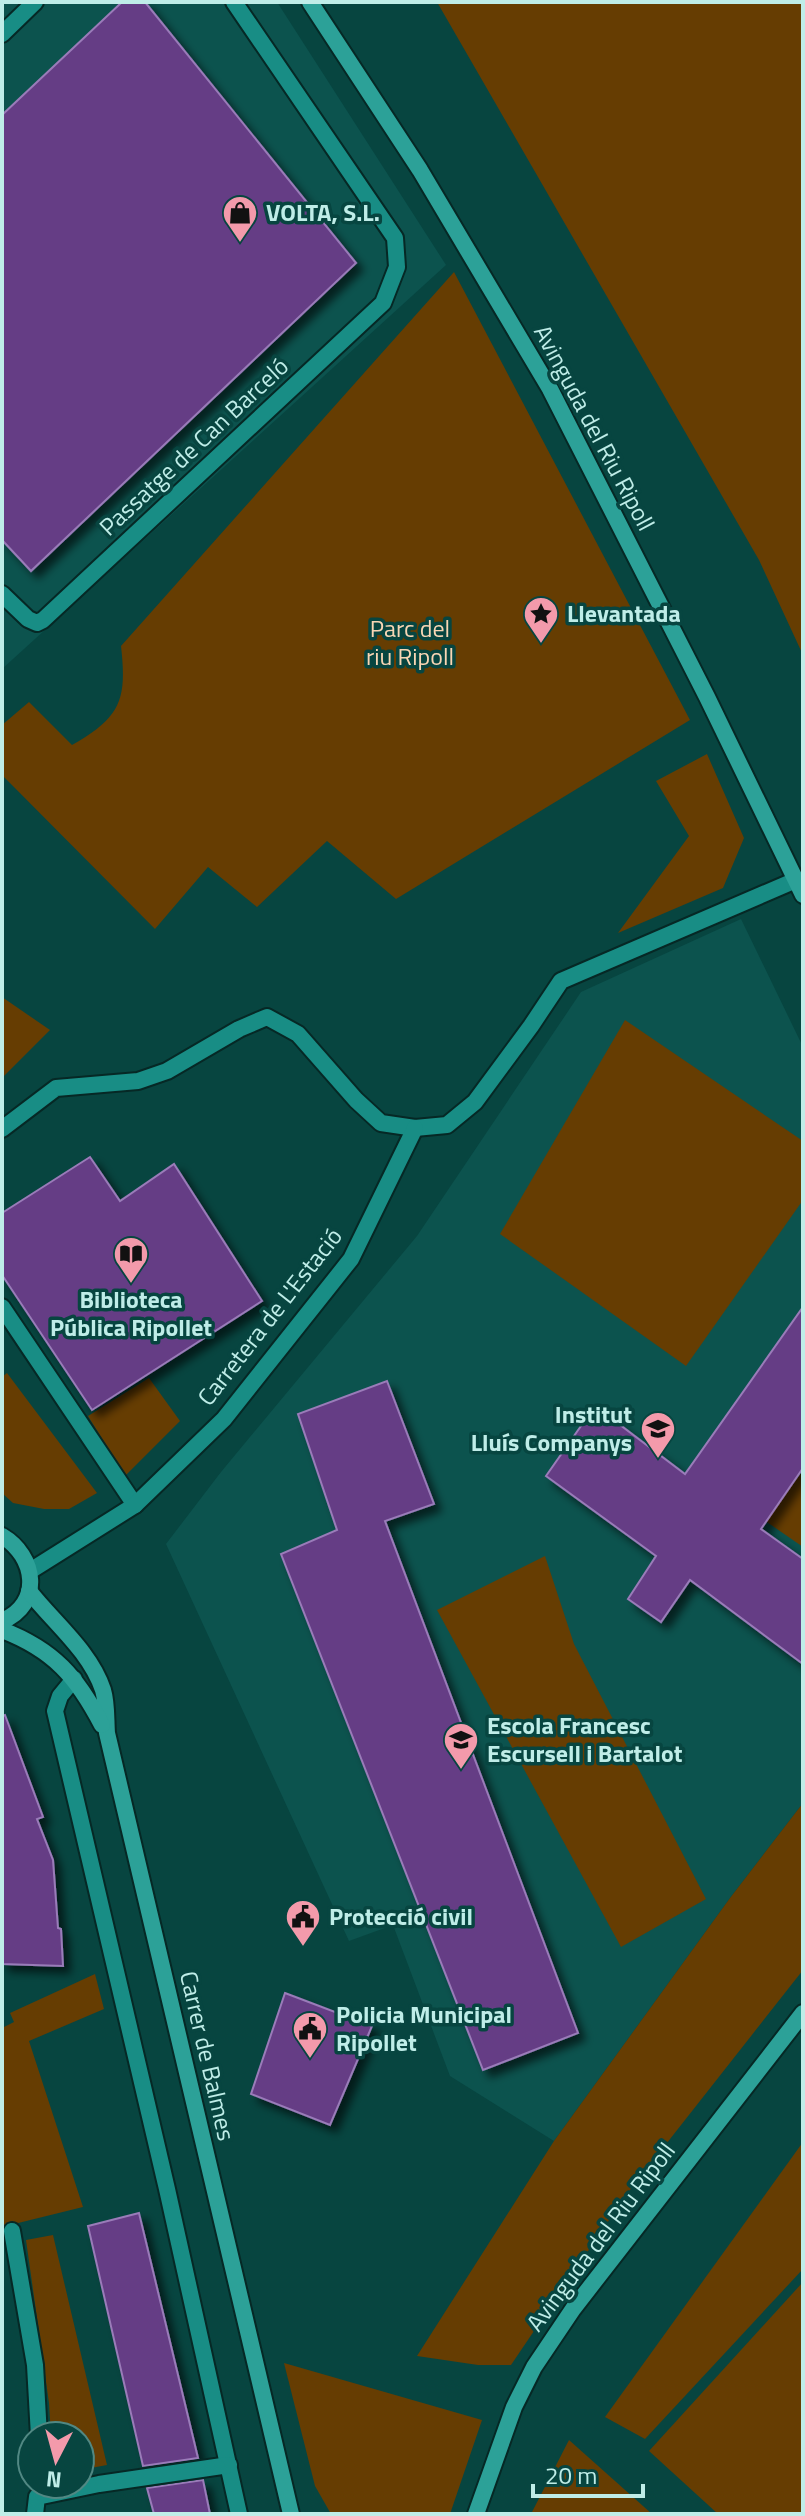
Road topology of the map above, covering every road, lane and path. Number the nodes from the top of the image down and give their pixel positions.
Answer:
1 (35, 2) edge
2 (234, 2) edge
3 (310, 2) edge
4 (2, 34) edge
5 (2, 594) edge
6 (799, 888) edge
7 (415, 1128) junction
8 (2, 1129) edge
9 (2, 1307) edge
10 (135, 1505) junction
11 (2, 1536) edge
12 (30, 1571) junction
13 (29, 1591) junction
14 (2, 1621) edge
15 (2, 1630) edge
16 (74, 1679) junction
17 (107, 1733) junction
18 (803, 2013) edge
19 (12, 2231) dead end
20 (38, 2420) edge
21 (229, 2465) junction
22 (96, 2485) edge
23 (475, 2513) edge
24 (239, 2514) edge
25 (291, 2514) edge

1 - 4 street
2 - 5 street, Passatge de Can Barceló
3 - 6 street, Avinguda del Riu Ripoll
6 - 7 street
7 - 8 street
7 - 10 street, Carretera de L'Estació
9 - 10 street
10 - 12 street, Carretera de L'Estació
11 - 12 street
12 - 13 street
13 - 14 street
13 - 17 street, Carrer de Balmes
15 - 16 street
16 - 17 street
16 - 21 street
17 - 25 street, Carrer de Balmes
18 - 23 street, Avinguda del Riu Ripoll
19 - 20 street
21 - 22 street
21 - 24 street

